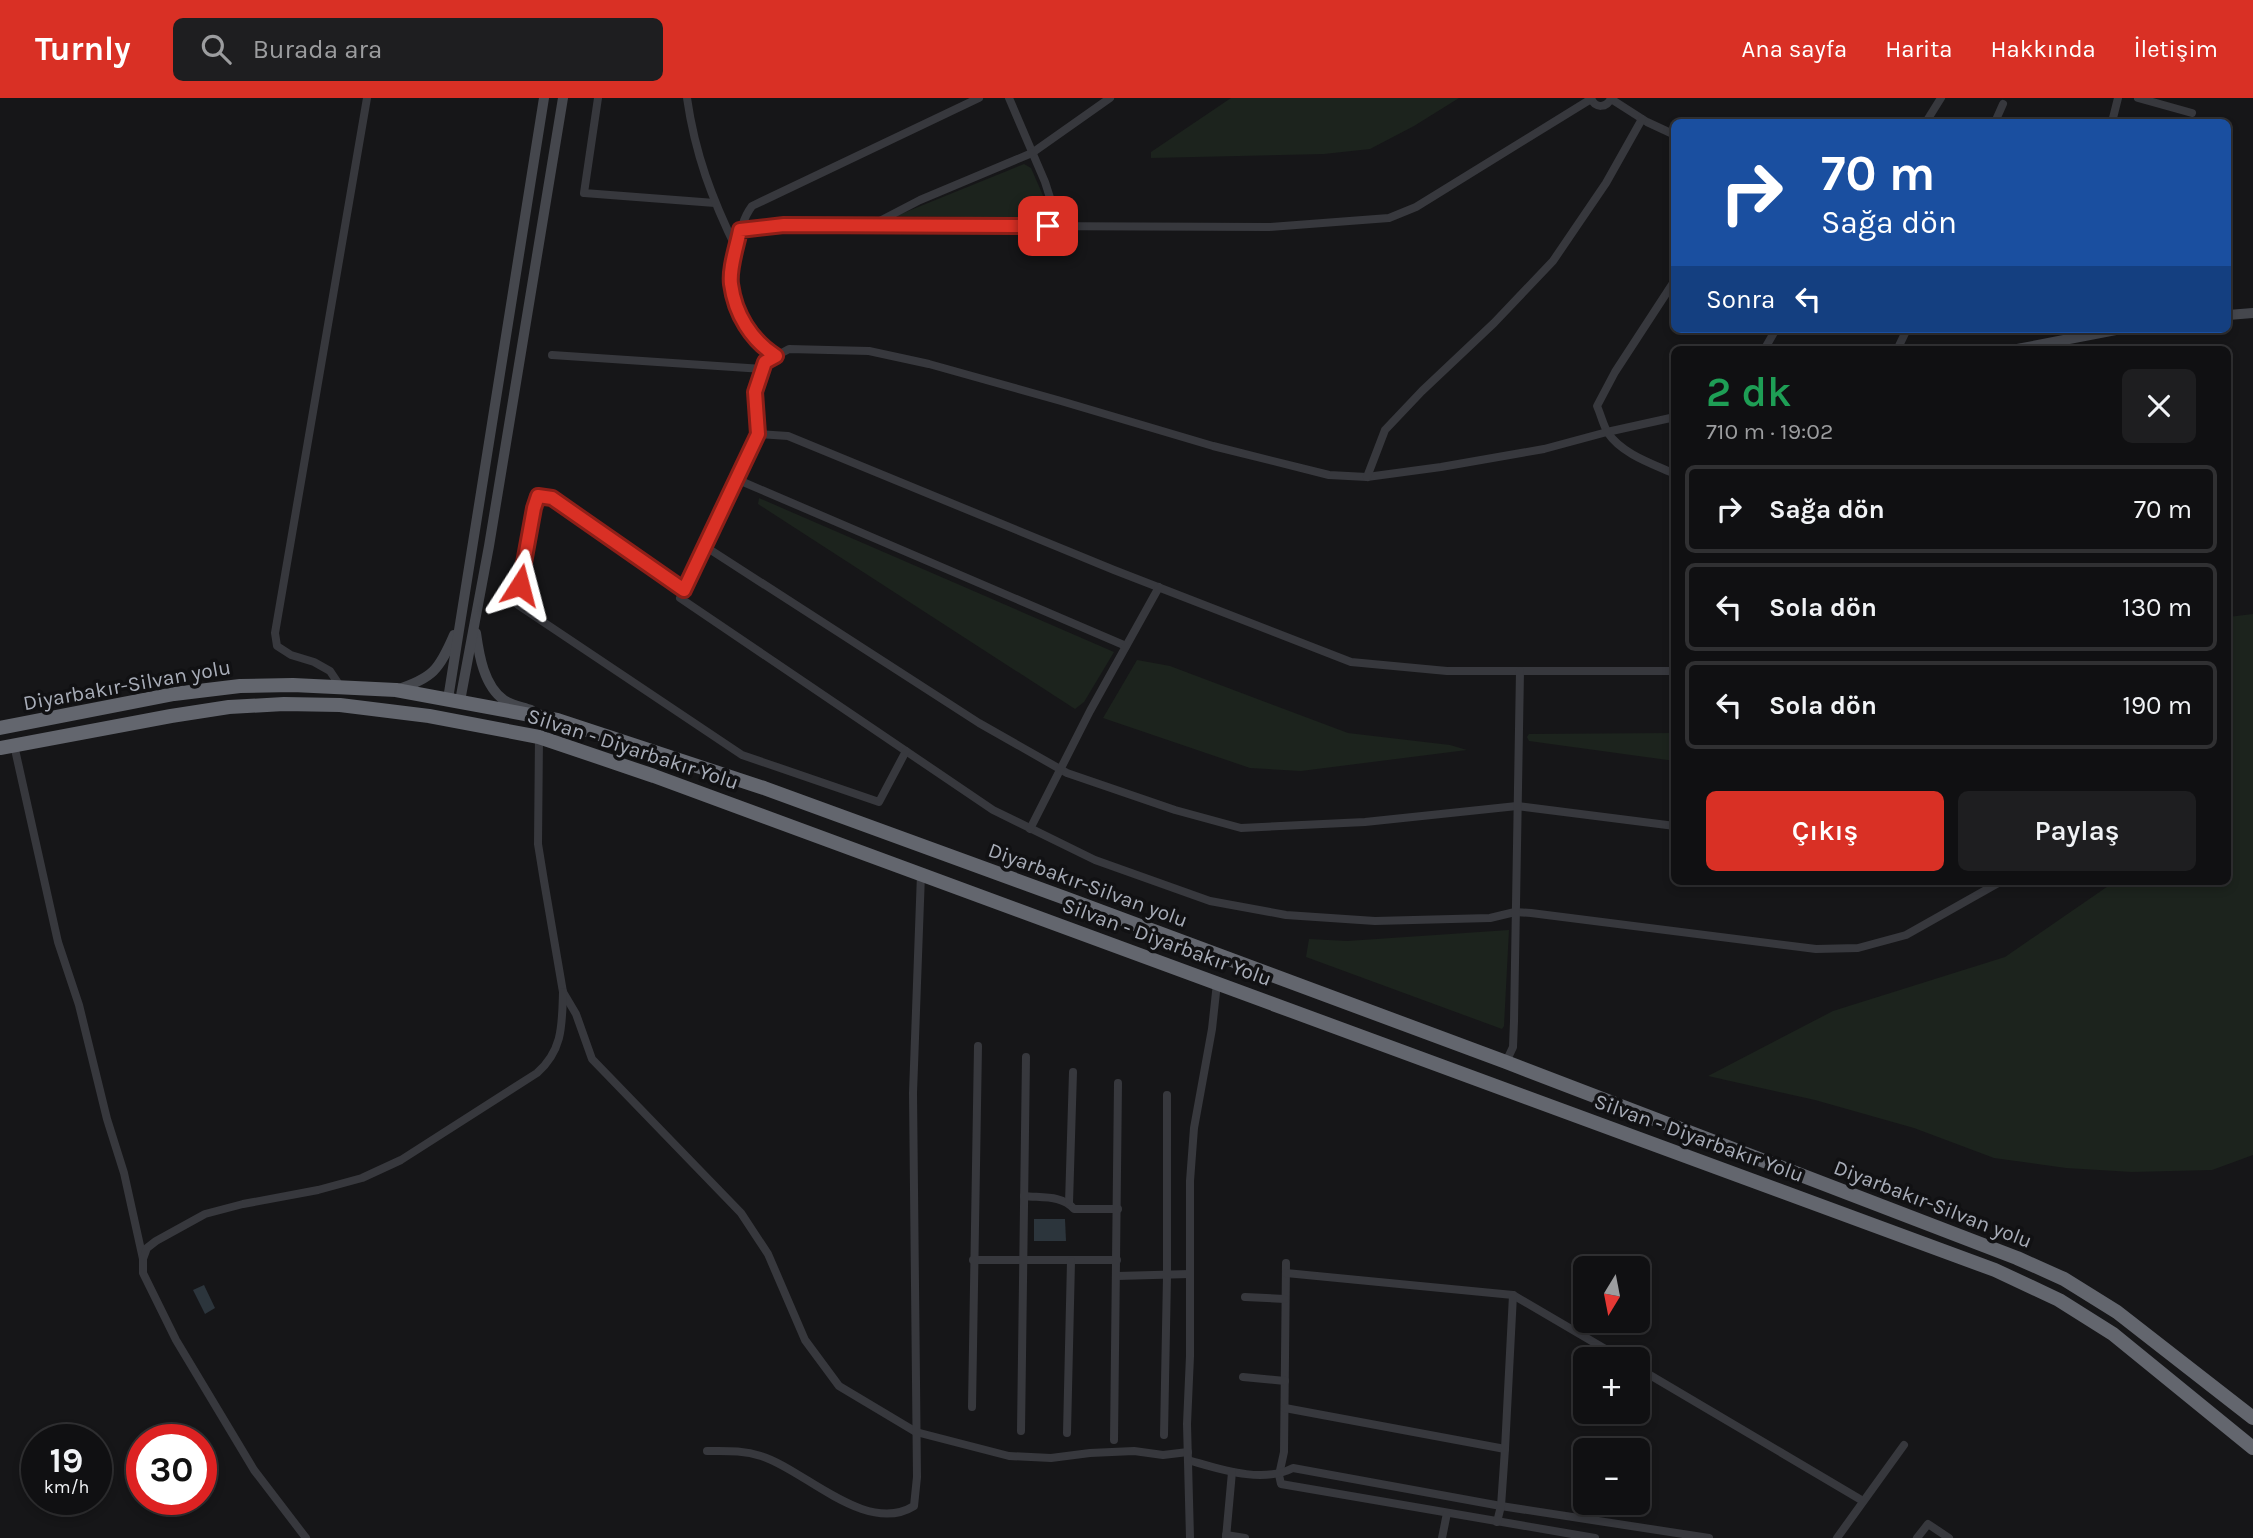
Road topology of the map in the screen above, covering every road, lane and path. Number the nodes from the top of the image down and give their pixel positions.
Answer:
1 (367, 98) edge
2 (544, 98) edge
3 (563, 98) edge
4 (598, 98) edge
5 (687, 98) edge
6 (979, 98) edge
7 (1009, 98) edge
8 (1110, 98) edge
9 (1611, 98) edge
10 (1941, 98) edge
11 (2118, 98) edge
12 (2138, 98) edge
13 (1591, 99) edge
14 (2003, 104) dead end
15 (2192, 113) dead end
16 (1642, 119) junction
17 (1928, 119) edge
18 (1996, 119) edge
19 (2113, 119) edge
20 (1671, 133) edge
21 (1032, 153) junction
22 (715, 203) junction
23 (1059, 226) junction
24 (869, 227) junction
25 (740, 230) junction
26 (737, 250) junction
27 (1671, 286) edge
28 (2253, 313) edge
29 (2231, 315) edge
30 (2100, 333) edge
31 (2033, 346) edge
32 (552, 355) dead end
33 (776, 356) junction
34 (763, 369) junction
35 (1671, 418) edge
36 (1607, 432) junction
37 (758, 434) junction
38 (1671, 472) edge
39 (1367, 477) junction
40 (736, 480) junction
41 (706, 547) junction
42 (1159, 587) junction
43 (684, 590) junction
44 (461, 619) junction
45 (475, 624) junction
46 (1126, 646) junction
47 (1520, 671) junction
48 (1671, 671) edge
49 (340, 686) junction
50 (396, 690) junction
51 (454, 700) junction
52 (556, 720) junction
53 (0, 729) edge
54 (539, 737) junction
55 (7, 747) edge
56 (906, 751) junction
57 (1060, 769) junction
58 (1517, 806) junction
59 (1671, 825) edge
60 (1030, 828) junction
61 (921, 874) junction
62 (1995, 885) edge
63 (1515, 912) junction
64 (1217, 983) junction
65 (563, 992) junction
66 (978, 1046) dead end
67 (1026, 1057) dead end
68 (1506, 1062) junction
69 (1073, 1072) dead end
70 (1118, 1083) dead end
71 (1167, 1095) dead end
72 (1024, 1196) junction
73 (1069, 1203) junction
74 (1118, 1209) junction
75 (143, 1259) junction
76 (973, 1260) junction
77 (1118, 1260) junction
78 (1022, 1261) junction
79 (1071, 1261) junction
80 (1190, 1274) junction
81 (1117, 1276) junction
82 (1167, 1276) junction
83 (1513, 1294) junction
84 (1245, 1297) dead end
85 (1285, 1299) junction
86 (1602, 1347) edge
87 (1650, 1375) edge
88 (1242, 1377) dead end
89 (1285, 1381) junction
90 (972, 1407) dead end
91 (1285, 1408) junction
92 (2253, 1416) edge
93 (1021, 1431) dead end
94 (916, 1432) junction
95 (1067, 1433) dead end
96 (1164, 1435) dead end
97 (1114, 1440) dead end
98 (1904, 1445) dead end
99 (2253, 1448) edge
100 (1505, 1449) junction
101 (708, 1451) dead end
102 (1188, 1456) junction
103 (1231, 1472) junction
104 (1279, 1475) junction
105 (1863, 1501) junction
106 (1501, 1506) junction
107 (1447, 1513) junction
108 (1497, 1522) junction
109 (1226, 1536) edge
110 (306, 1538) edge
111 (1190, 1538) edge
112 (1245, 1538) edge
113 (1442, 1538) edge
114 (1595, 1538) edge
115 (1709, 1538) edge
116 (1837, 1538) edge
117 (1917, 1538) edge
118 (1949, 1538) edge

1 - 49 street
2 - 44 street
3 - 45 street
4 - 22 street
5 - 22 street
6 - 25 street
7 - 21 street
8 - 21 street
9 - 13 street
9 - 16 street
10 - 17 street
11 - 19 street
12 - 15 street
13 - 23 street
14 - 18 street
16 - 20 street
16 - 39 street
21 - 23 street
21 - 24 street
22 - 26 street
23 - 24 street
24 - 25 street
25 - 26 street
26 - 33 street
27 - 36 street
28 - 29 street
30 - 31 street
32 - 34 street
33 - 34 street
33 - 39 street
34 - 37 street
35 - 36 street
36 - 38 street
36 - 39 street
37 - 40 street
37 - 42 street
40 - 41 street
40 - 46 street
41 - 43 street
41 - 57 street
42 - 46 street
42 - 47 street
43 - 56 street
43 - 56 street
44 - 50 street
44 - 51 street
45 - 51 street
45 - 52 street
46 - 57 street
47 - 48 street
47 - 58 street
49 - 50 highway, Diyarbakır-Silvan yolu
49 - 53 highway, Diyarbakır-Silvan yolu
50 - 51 highway, Diyarbakır-Silvan yolu
51 - 52 highway, Diyarbakır-Silvan yolu
52 - 68 highway, Diyarbakır-Silvan yolu
54 - 55 highway, Silvan - Diyarbakır Yolu
54 - 61 highway, Silvan - Diyarbakır Yolu
54 - 65 street
55 - 75 street
56 - 60 street
57 - 58 street
57 - 60 street
58 - 59 street
58 - 63 street
60 - 63 street
61 - 64 highway, Silvan - Diyarbakır Yolu
61 - 94 street
62 - 63 street
63 - 68 street
64 - 80 street
64 - 99 highway, Silvan - Diyarbakır Yolu
65 - 75 street
65 - 94 street
66 - 76 street
67 - 72 street
68 - 92 highway, Diyarbakır-Silvan yolu
69 - 73 street
70 - 74 street
71 - 82 street
72 - 73 street
72 - 78 street
73 - 74 street
74 - 77 street
75 - 110 street
76 - 78 street
76 - 90 street
77 - 79 street
77 - 81 street
78 - 79 street
78 - 93 street
79 - 95 street
80 - 82 street
80 - 102 street
81 - 82 street
81 - 97 street
82 - 96 street
83 - 85 street
83 - 86 street
83 - 100 street
84 - 85 street
85 - 89 street
87 - 105 street
88 - 89 street
89 - 91 street
91 - 100 street
91 - 104 street
94 - 101 street
94 - 102 street
98 - 105 street
100 - 106 street
102 - 103 street
102 - 111 street
103 - 104 street
103 - 109 street
104 - 106 street
104 - 107 street
105 - 116 street
106 - 108 street
106 - 115 street
107 - 108 street
107 - 113 street
108 - 114 street
109 - 112 street
117 - 118 street

